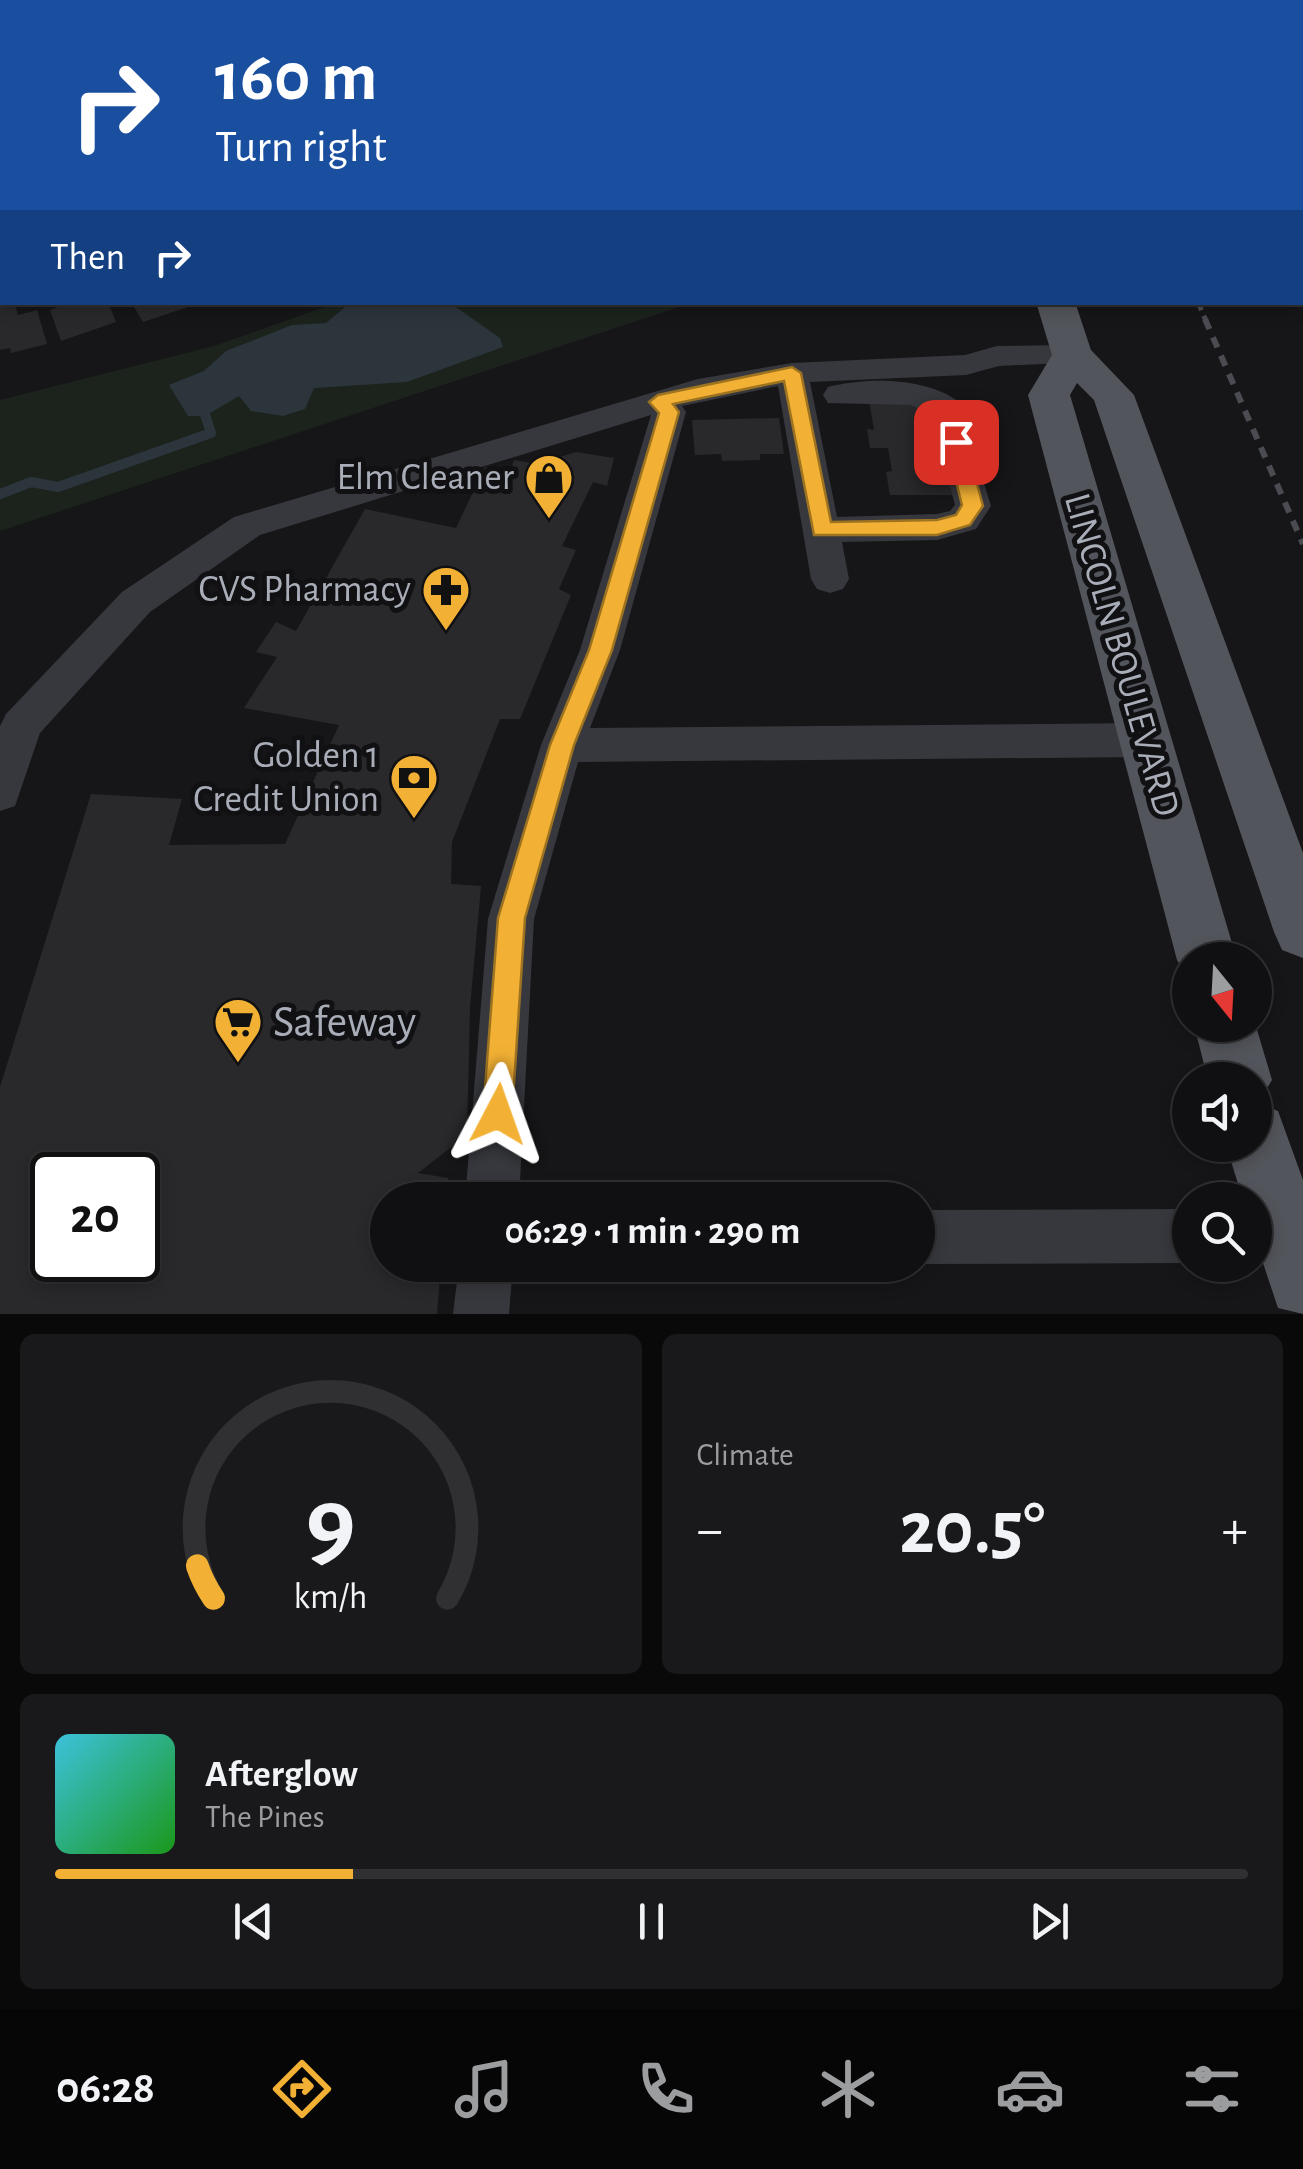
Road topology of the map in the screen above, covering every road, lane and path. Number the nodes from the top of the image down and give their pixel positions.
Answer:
1 (1056, 305) edge
2 (1072, 354) junction
3 (795, 384) junction
4 (658, 402) junction
5 (822, 530) junction
6 (830, 579) dead end
7 (1145, 740) junction
8 (562, 745) junction
9 (0, 793) edge
10 (1303, 932) edge
11 (1201, 942) edge
12 (1262, 1162) edge
13 (493, 1182) edge
14 (1172, 1236) edge
15 (935, 1237) edge
16 (1282, 1252) edge
17 (484, 1282) edge
18 (481, 1314) edge

1 - 2 main road, LINCOLN BOULEVARD
2 - 3 lane
2 - 7 main road, LINCOLN BOULEVARD
2 - 10 main road, LINCOLN BOULEVARD
3 - 4 lane
3 - 5 lane
3 - 5 lane
4 - 8 lane
4 - 9 lane
5 - 6 lane
7 - 8 lane
7 - 11 main road, LINCOLN BOULEVARD
8 - 13 lane
12 - 16 main road
14 - 15 lane
17 - 18 lane

